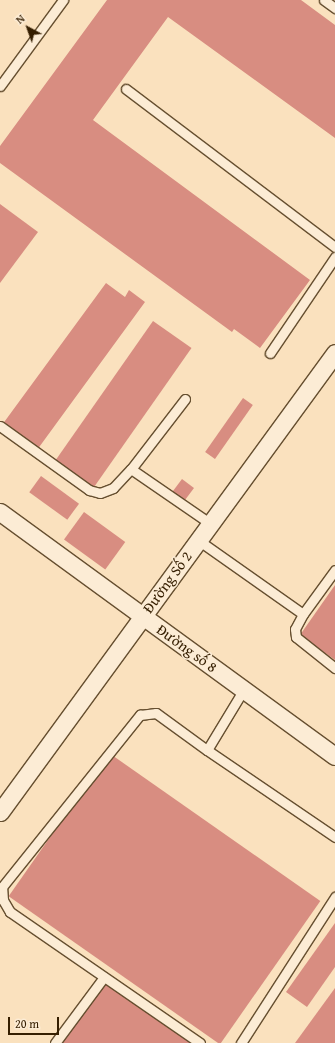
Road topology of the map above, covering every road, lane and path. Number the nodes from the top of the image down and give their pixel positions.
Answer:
1 (63, 0) edge
2 (324, 0) edge
3 (335, 8) edge
4 (0, 86) edge
5 (126, 89) dead end
6 (335, 246) edge
7 (335, 258) edge
8 (335, 352) edge
9 (270, 353) dead end
10 (185, 399) dead end
11 (0, 426) edge
12 (131, 469) junction
13 (0, 512) edge
14 (211, 524) junction
15 (198, 540) junction
16 (335, 570) edge
17 (303, 614) junction
18 (142, 616) junction
19 (335, 668) edge
20 (244, 689) junction
21 (207, 750) junction
22 (335, 756) edge
23 (0, 812) edge
24 (335, 836) edge
25 (335, 897) edge
26 (104, 977) junction
27 (55, 1043) edge
28 (200, 1043) edge
29 (241, 1043) edge

1 - 4 lane
2 - 3 lane
5 - 6 lane
7 - 9 lane
8 - 14 street, Đường Số 2
10 - 12 lane
11 - 12 lane
12 - 14 lane
13 - 18 street, Đường số 8
14 - 15 street, Đường Số 2
15 - 17 lane
15 - 18 street, Đường Số 2
16 - 17 lane
17 - 19 lane
18 - 20 street, Đường số 8
18 - 23 street, Đường Số 2
20 - 21 lane
20 - 22 street, Đường số 8
21 - 24 lane
21 - 26 lane
25 - 29 lane
26 - 27 lane
26 - 28 lane

